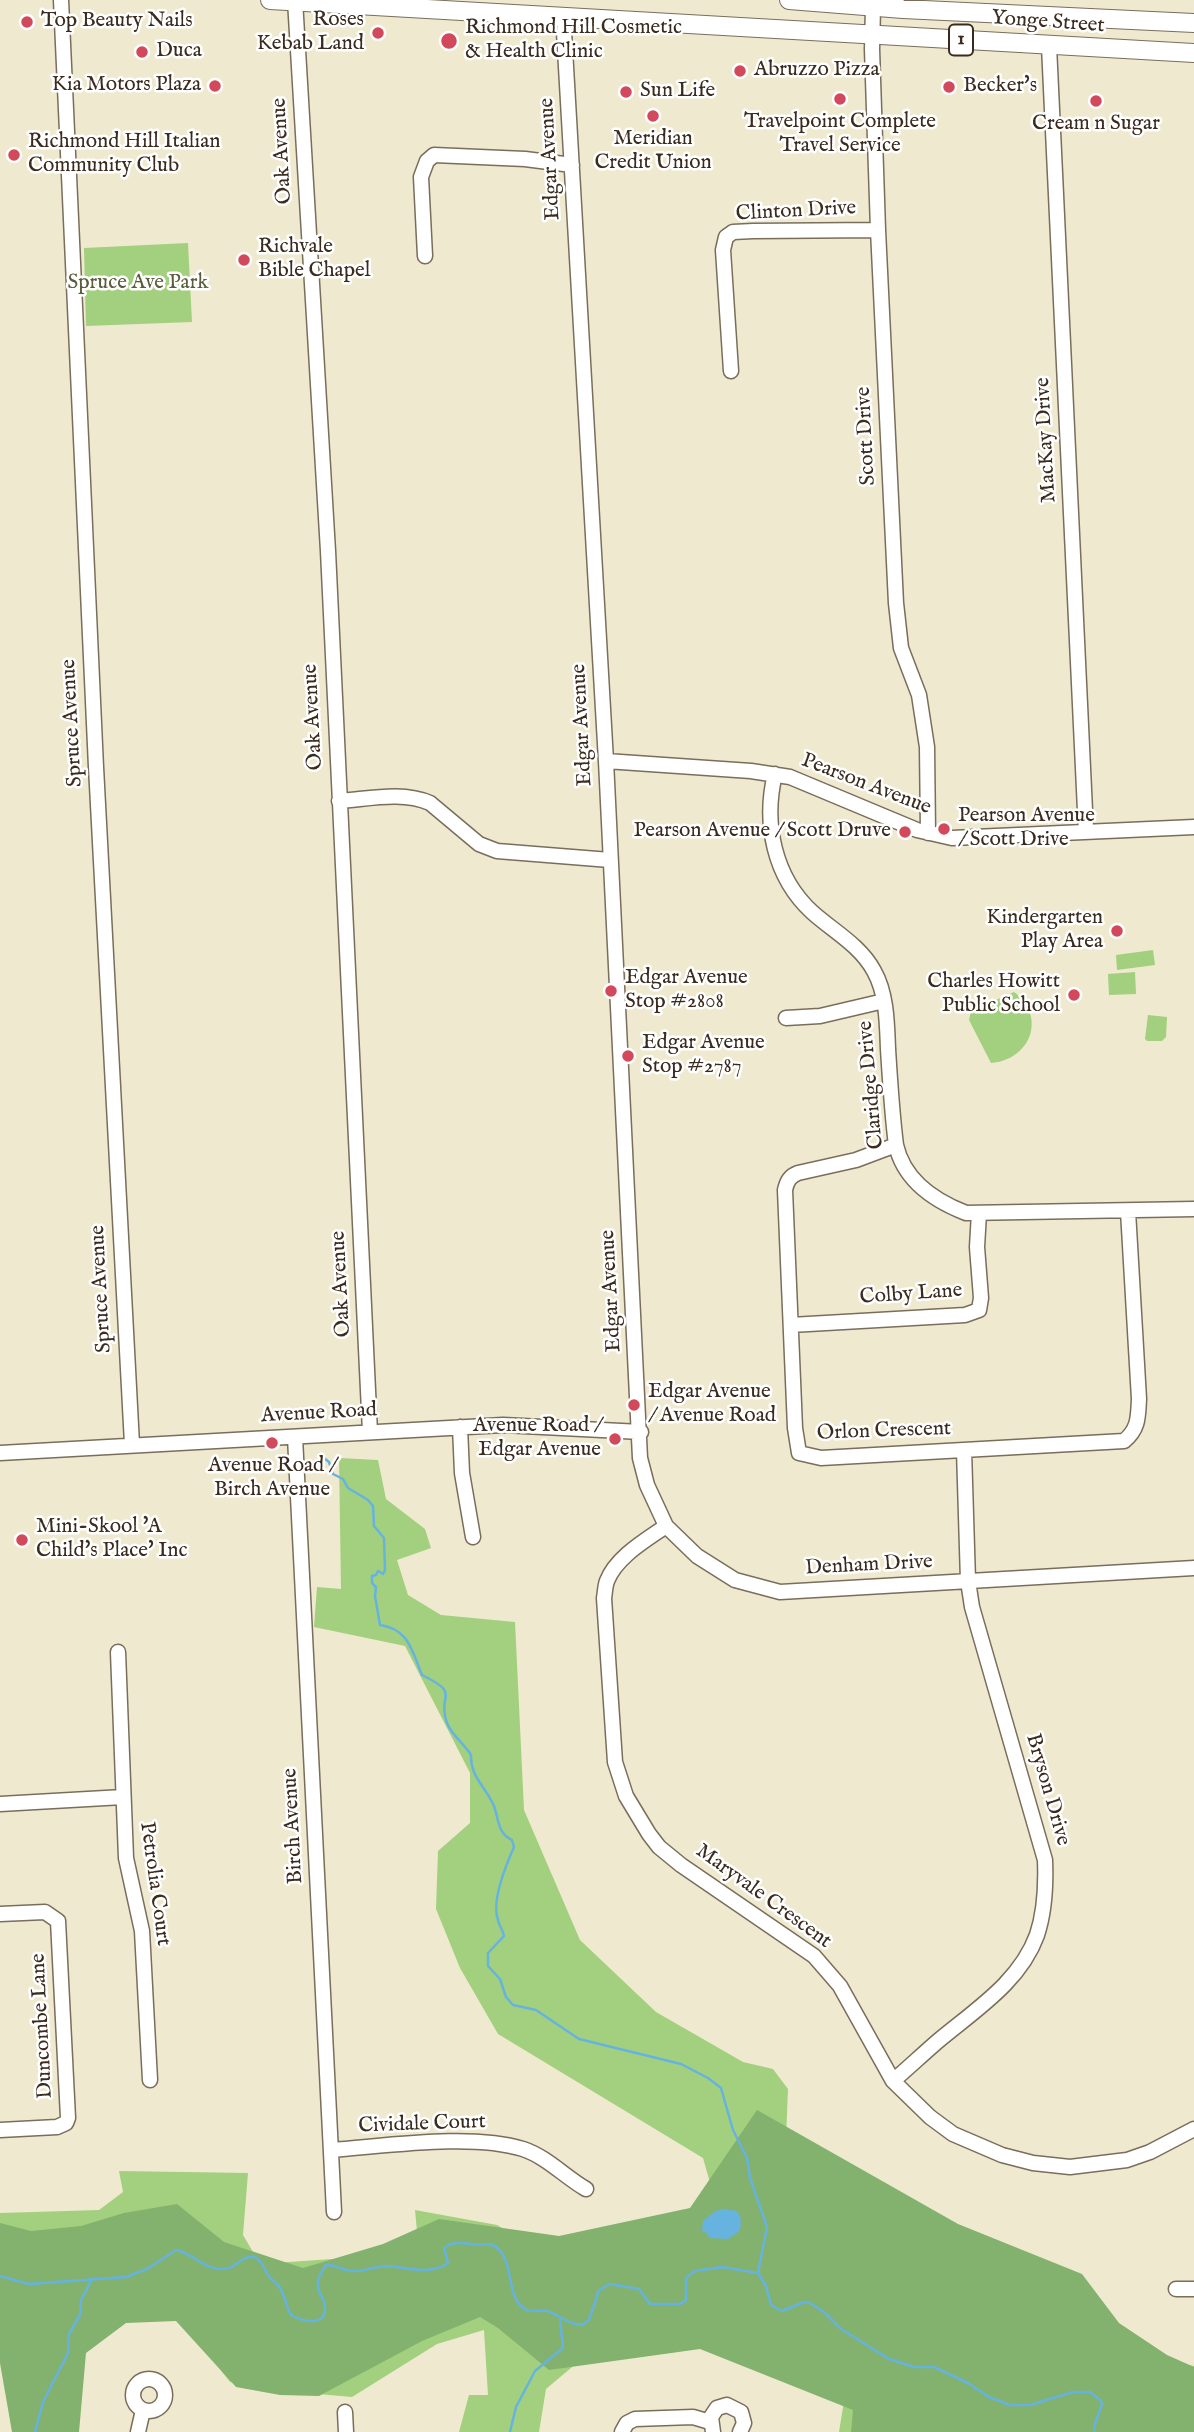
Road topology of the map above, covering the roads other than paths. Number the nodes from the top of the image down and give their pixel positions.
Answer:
1 (61, 0) edge
2 (270, 0) edge
3 (789, 0) edge
4 (295, 1) edge
5 (873, 2) edge
6 (565, 16) junction
7 (1194, 23) edge
8 (872, 33) junction
9 (1049, 47) junction
10 (1194, 54) edge
11 (572, 165) junction
12 (878, 230) junction
13 (425, 256) dead end
14 (731, 371) dead end
15 (606, 761) junction
16 (775, 774) junction
17 (339, 801) junction
18 (1194, 827) edge
19 (928, 832) junction
20 (1086, 832) junction
21 (610, 860) junction
22 (884, 1002) junction
23 (786, 1018) dead end
24 (896, 1146) junction
25 (1194, 1209) edge
26 (1128, 1211) junction
27 (979, 1213) junction
28 (791, 1325) junction
29 (460, 1427) junction
30 (370, 1432) junction
31 (640, 1432) junction
32 (295, 1437) junction
33 (132, 1444) junction
34 (964, 1450) junction
35 (0, 1452) edge
36 (666, 1526) junction
37 (473, 1537) dead end
38 (1194, 1568) edge
39 (968, 1581) junction
40 (118, 1652) dead end
41 (123, 1797) junction
42 (0, 1804) edge
43 (0, 1914) edge
44 (150, 2080) dead end
45 (893, 2081) junction
46 (1194, 2129) edge
47 (0, 2130) edge
48 (331, 2150) junction
49 (586, 2189) dead end
50 (334, 2212) dead end
51 (1176, 2289) dead end
52 (1194, 2289) edge
53 (143, 2410) dead end
54 (345, 2412) dead end
55 (624, 2427) edge
56 (712, 2427) edge
57 (138, 2432) edge
58 (346, 2432) edge
59 (740, 2432) edge

1 - 33 street, Spruce Avenue
2 - 4 main road, Yonge Street / 1
3 - 5 main road, Yonge Street / 1
4 - 6 main road, Yonge Street / 1
4 - 17 street, Oak Avenue
5 - 7 main road, Yonge Street / 1
5 - 8 street, Scott Drive
6 - 8 main road, Yonge Street / 1
6 - 11 street, Edgar Avenue
8 - 9 main road, Yonge Street / 1
8 - 12 street, Scott Drive
9 - 10 main road, Yonge Street / 1
9 - 20 street, MacKay Drive
11 - 13 street
11 - 15 street, Edgar Avenue
12 - 14 street, Clinton Drive
12 - 19 street, Scott Drive
15 - 16 street, Pearson Avenue
15 - 21 street, Edgar Avenue
16 - 19 street, Pearson Avenue
16 - 22 street, Claridge Drive
17 - 21 street
17 - 30 street, Oak Avenue
18 - 20 street, Pearson Avenue
19 - 20 street, Pearson Avenue
21 - 31 street, Edgar Avenue
22 - 23 street
22 - 24 street, Claridge Drive
24 - 27 street, Claridge Drive
24 - 28 street, Orlon Crescent
25 - 26 street, Claridge Drive
26 - 27 street, Claridge Drive
26 - 34 street, Orlon Crescent
27 - 28 street, Colby Lane
28 - 34 street, Orlon Crescent
29 - 30 street, Avenue Road
29 - 31 street, Avenue Road
29 - 37 street
30 - 32 street, Avenue Road
31 - 36 street, Denham Drive
32 - 33 street, Avenue Road
32 - 48 street, Birch Avenue
33 - 35 street, Avenue Road
34 - 39 street, Bryson Drive
36 - 39 street, Denham Drive
36 - 45 street, Maryvale Crescent
38 - 39 street, Denham Drive
39 - 45 street, Bryson Drive
40 - 41 street, Petrolia Court
41 - 42 street
41 - 44 street, Petrolia Court
43 - 47 street, Duncombe Lane
45 - 46 street, Maryvale Crescent
48 - 49 street, Cividale Court
48 - 50 street, Birch Avenue
51 - 52 street
53 - 57 street
54 - 58 street
55 - 56 street
56 - 59 street

